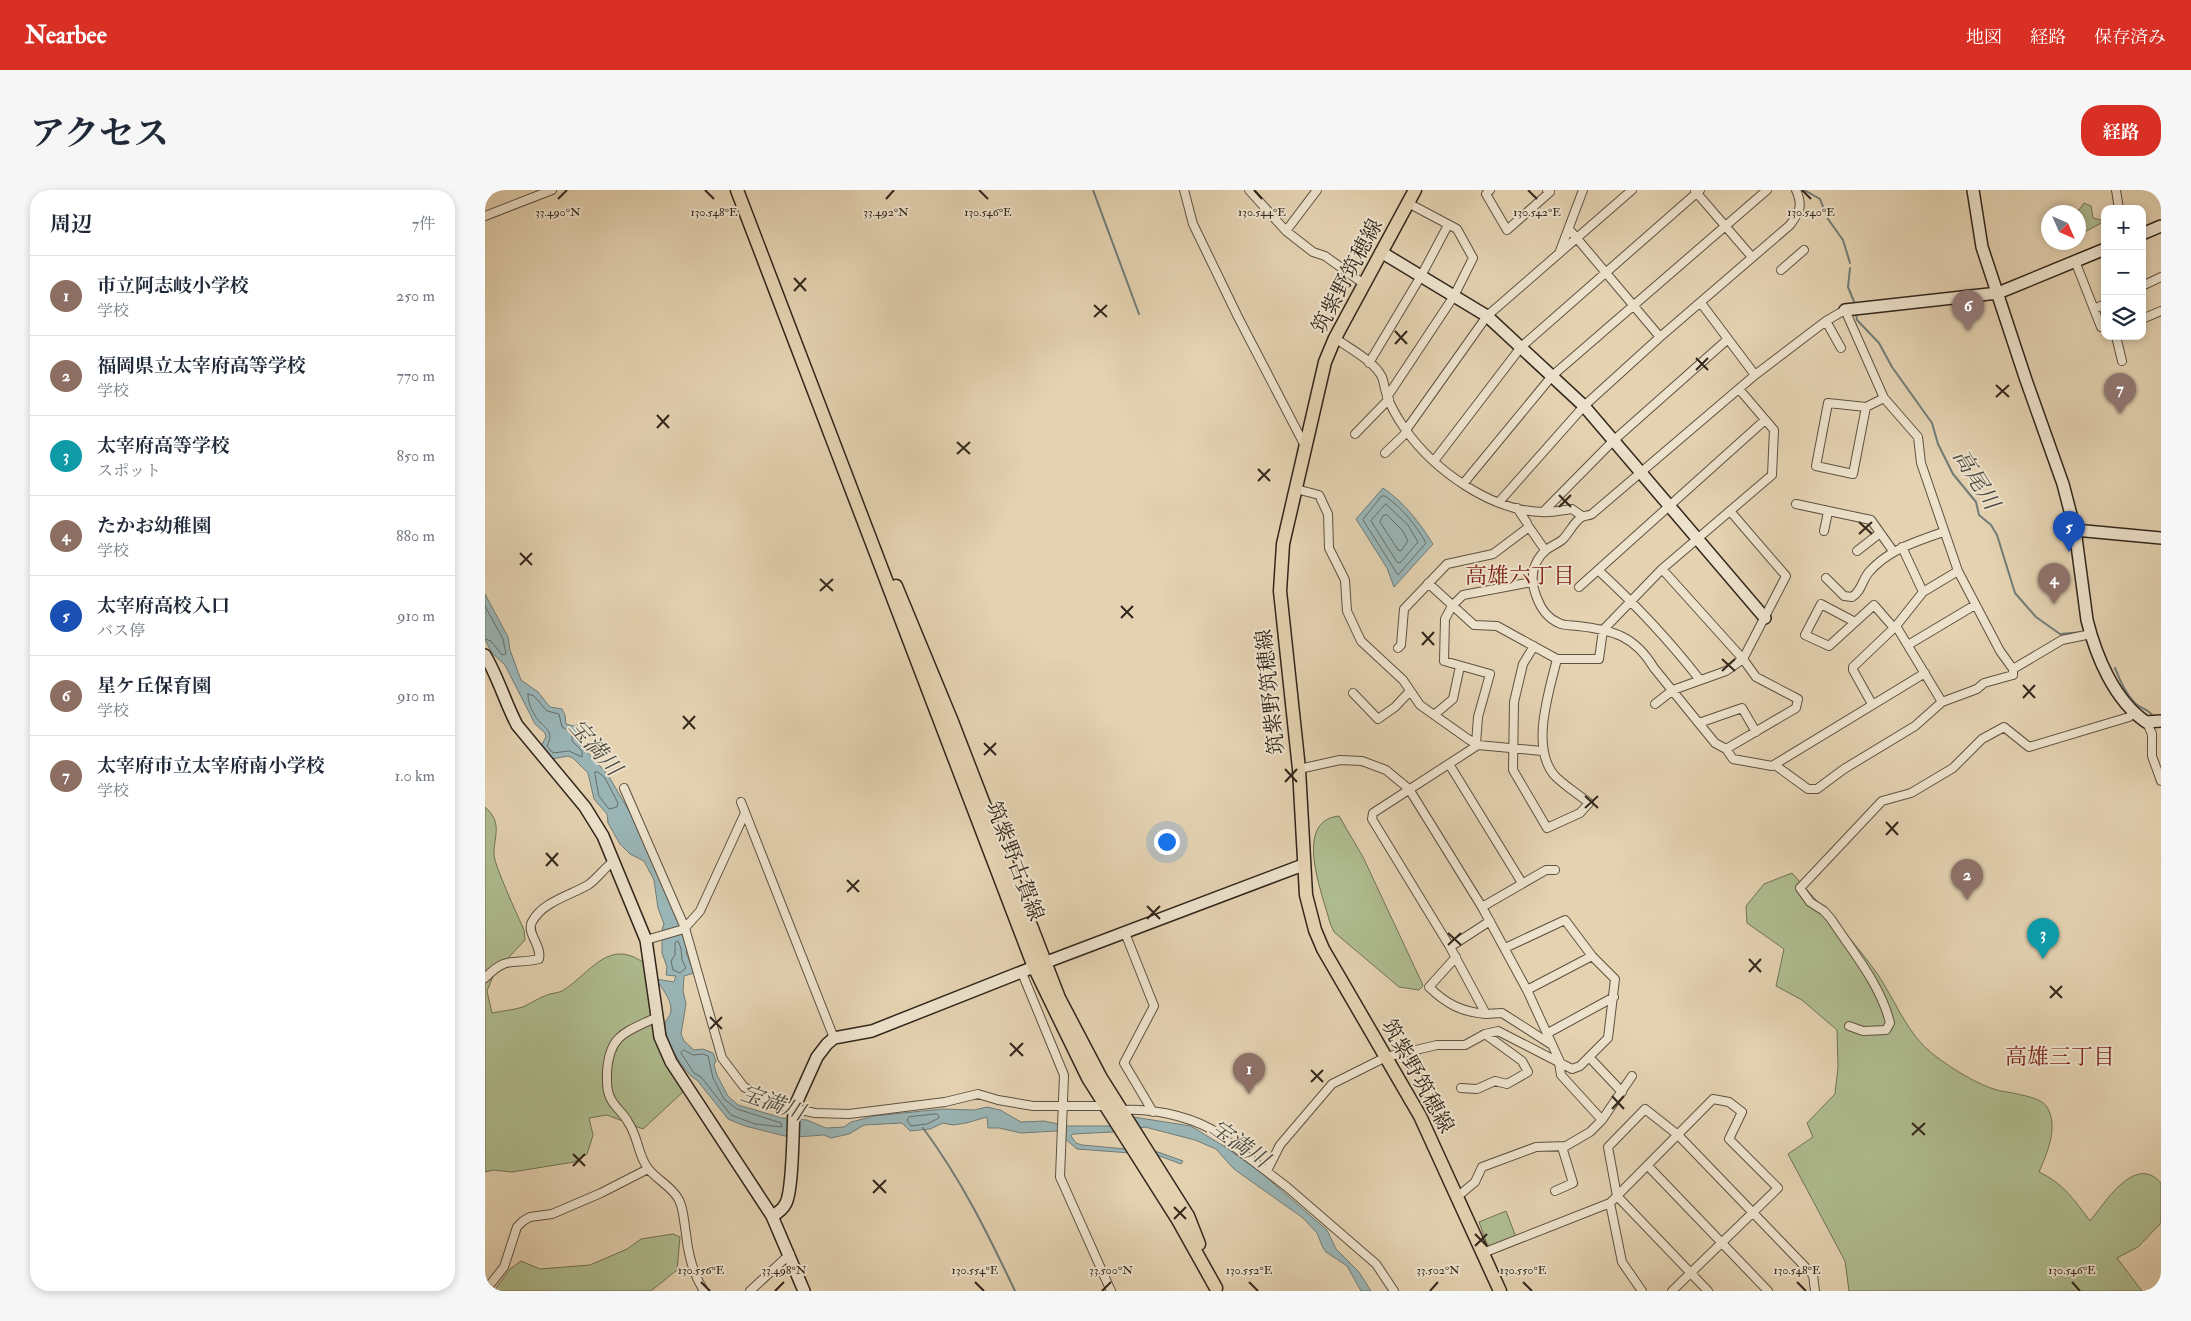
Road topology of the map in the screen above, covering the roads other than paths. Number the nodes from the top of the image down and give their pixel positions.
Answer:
1 (552, 190) edge
2 (737, 190) edge
3 (1184, 190) edge
4 (1249, 190) edge
5 (1317, 190) edge
6 (1415, 190) edge
7 (1490, 190) edge
8 (1547, 190) edge
9 (1583, 190) edge
10 (1632, 190) edge
11 (1767, 190) edge
12 (1796, 190) edge
13 (1973, 190) edge
14 (2116, 190) edge
15 (1697, 191) edge
16 (1408, 203) junction
17 (2118, 205) edge
18 (485, 216) edge
19 (1448, 225) junction
20 (1724, 225) junction
21 (2161, 226) edge
22 (1569, 229) junction
23 (1285, 230) junction
24 (2146, 232) edge
25 (1577, 238) junction
26 (1804, 250) dead end
27 (2103, 250) edge
28 (1381, 252) junction
29 (1560, 252) junction
30 (1753, 257) junction
31 (2075, 262) junction
32 (1781, 270) dead end
33 (1607, 273) junction
34 (1421, 276) junction
35 (2161, 277) edge
36 (1363, 284) junction
37 (2146, 284) edge
38 (1998, 294) junction
39 (1453, 296) junction
40 (1701, 303) junction
41 (1635, 305) junction
42 (2101, 306) edge
43 (2094, 309) junction
44 (1845, 310) junction
45 (2161, 311) edge
46 (1487, 316) junction
47 (2146, 317) edge
48 (1826, 321) junction
49 (2101, 326) edge
50 (1660, 337) junction
51 (1335, 338) junction
52 (1728, 339) junction
53 (2117, 340) edge
54 (1521, 347) junction
55 (1841, 348) dead end
56 (2123, 361) dead end
57 (1369, 363) junction
58 (1755, 375) junction
59 (1552, 376) junction
60 (1739, 389) junction
61 (1388, 398) junction
62 (1884, 398) junction
63 (1584, 406) junction
64 (1866, 407) junction
65 (1765, 420) junction
66 (1406, 431) junction
67 (1355, 434) dead end
68 (1613, 441) junction
69 (1305, 446) junction
70 (1385, 454) dead end
71 (1434, 461) junction
72 (1640, 472) junction
73 (1463, 484) junction
74 (1296, 489) junction
75 (1499, 502) junction
76 (1796, 504) dead end
77 (1669, 507) junction
78 (1517, 508) junction
79 (1729, 511) junction
80 (1543, 512) junction
81 (1828, 512) junction
82 (1582, 516) junction
83 (1527, 523) dead end
84 (2075, 530) junction
85 (1824, 531) dead end
86 (1880, 532) junction
87 (1943, 532) junction
88 (2161, 538) edge
89 (1696, 540) junction
90 (1902, 547) junction
91 (1545, 550) junction
92 (1893, 550) junction
93 (1857, 551) dead end
94 (1598, 570) junction
95 (1662, 570) junction
96 (1958, 571) junction
97 (1826, 578) dead end
98 (1532, 582) junction
99 (1428, 583) junction
100 (1579, 588) dead end
101 (1923, 592) junction
102 (1631, 600) junction
103 (1975, 605) junction
104 (1452, 606) junction
105 (1765, 618) junction
106 (1855, 622) junction
107 (1895, 627) junction
108 (1603, 630) junction
109 (2091, 634) junction
110 (1908, 644) junction
111 (1534, 646) junction
112 (1398, 648) dead end
113 (485, 655) edge
114 (1743, 658) junction
115 (1557, 659) junction
116 (1461, 666) junction
117 (2013, 669) junction
118 (1925, 672) junction
119 (1700, 680) junction
120 (1673, 690) junction
121 (1410, 691) junction
122 (1353, 693) dead end
123 (1943, 702) junction
124 (1655, 704) dead end
125 (1872, 704) junction
126 (2134, 712) junction
127 (1434, 715) junction
128 (2161, 721) edge
129 (1699, 723) junction
130 (2147, 723) junction
131 (1756, 732) junction
132 (1477, 744) junction
133 (1512, 749) junction
134 (1726, 750) junction
135 (1542, 751) junction
136 (1449, 764) junction
137 (1775, 765) junction
138 (1299, 769) junction
139 (2161, 781) edge
140 (624, 788) dead end
141 (1409, 789) junction
142 (741, 802) dead end
143 (745, 813) junction
144 (614, 861) junction
145 (1303, 865) junction
146 (1555, 870) dead end
147 (1522, 883) junction
148 (1482, 907) junction
149 (1490, 921) junction
150 (684, 928) junction
151 (1125, 932) junction
152 (647, 940) junction
153 (1450, 946) junction
154 (1505, 948) junction
155 (1592, 956) junction
156 (1456, 957) junction
157 (1039, 965) junction
158 (1022, 973) junction
159 (485, 978) edge
160 (1527, 990) junction
161 (1614, 997) junction
162 (1486, 1014) junction
163 (657, 1017) junction
164 (1849, 1026) dead end
165 (1548, 1033) junction
166 (1485, 1034) junction
167 (834, 1038) junction
168 (1553, 1046) junction
169 (1386, 1057) junction
170 (1589, 1057) junction
171 (1560, 1063) junction
172 (1632, 1076) dead end
173 (1461, 1088) dead end
174 (1621, 1092) junction
175 (1104, 1106) junction
176 (1063, 1108) junction
177 (794, 1110) junction
178 (1153, 1112) junction
179 (1119, 1115) junction
180 (1602, 1120) junction
181 (1678, 1135) junction
182 (1562, 1147) junction
183 (1648, 1166) junction
184 (648, 1169) junction
185 (1267, 1171) junction
186 (1555, 1191) dead end
187 (1617, 1196) junction
188 (1457, 1197) junction
189 (1610, 1203) junction
190 (1751, 1212) junction
191 (772, 1216) junction
192 (1722, 1242) junction
193 (1483, 1253) junction
194 (790, 1254) junction
195 (1691, 1273) junction
196 (1217, 1289) edge
197 (485, 1291) edge
198 (705, 1291) edge
199 (750, 1291) edge
200 (804, 1291) edge
201 (1111, 1291) edge
202 (1394, 1291) edge
203 (1500, 1291) edge
204 (1642, 1291) edge
205 (1673, 1291) edge
206 (1708, 1291) edge
207 (1768, 1291) edge
208 (1815, 1291) edge

1 - 18 street
2 - 157 main road, 筑紫野古賀線
3 - 69 street
4 - 23 street
5 - 23 street
6 - 16 main road, 筑紫野筑穂線
7 - 8 street
9 - 22 street
10 - 25 street
11 - 20 street
12 - 30 street
13 - 38 street
14 - 17 street
15 - 20 street
15 - 33 street
16 - 19 street
16 - 28 main road, 筑紫野筑穂線
19 - 34 street
19 - 39 street
20 - 30 street
20 - 41 street
21 - 24 street
22 - 25 street
22 - 29 street
23 - 36 street
25 - 29 street
25 - 33 street
26 - 32 street
27 - 31 street
28 - 34 street
28 - 36 main road, 筑紫野筑穂線
29 - 46 street
30 - 40 street
31 - 38 street
31 - 43 street
33 - 41 street
33 - 54 street
34 - 39 street
34 - 57 street
35 - 37 street
36 - 51 main road, 筑紫野筑穂線
38 - 44 street
38 - 84 street
39 - 46 street
39 - 61 street
40 - 50 street
40 - 52 street
41 - 50 street
41 - 59 street
42 - 43 street
43 - 49 street
44 - 48 street
44 - 62 street
45 - 47 street
46 - 54 street
46 - 66 street
48 - 55 street
48 - 58 street
50 - 63 street
51 - 57 street
51 - 69 main road, 筑紫野筑穂線
52 - 58 street
52 - 68 street
53 - 56 street
54 - 59 street
54 - 71 street
57 - 61 street
58 - 60 street
59 - 63 street
59 - 73 street
60 - 65 street
60 - 72 street
61 - 66 street
61 - 67 street
62 - 64 street
62 - 87 street
63 - 68 street
63 - 75 street
64 - 64 street
65 - 77 street
65 - 79 street
66 - 70 street
66 - 71 street
68 - 72 street
68 - 80 street
69 - 74 main road, 筑紫野筑穂線
71 - 73 street
72 - 77 street
72 - 82 street
73 - 75 street
74 - 121 street
74 - 138 main road, 筑紫野筑穂線
75 - 78 street
76 - 81 street
77 - 89 street
77 - 94 street
78 - 80 street
78 - 83 street
79 - 89 street
79 - 105 street
80 - 82 street
81 - 85 street
81 - 86 street
82 - 91 street
84 - 88 street
84 - 109 street
86 - 92 street
86 - 93 street
87 - 90 street
87 - 96 street
89 - 95 street
89 - 105 street
90 - 92 street
90 - 101 street
91 - 98 street
91 - 99 street
92 - 97 street
94 - 100 street
94 - 102 street
95 - 102 street
95 - 114 street
96 - 101 street
96 - 103 street
98 - 104 street
98 - 108 street
99 - 104 street
99 - 112 street
101 - 107 street
102 - 108 street
102 - 119 street
103 - 110 street
103 - 117 street
104 - 111 street
104 - 116 street
105 - 114 street
106 - 106 street
106 - 107 street
107 - 110 street
107 - 125 street
108 - 115 street
108 - 120 street
109 - 117 street
109 - 126 street
110 - 118 street
111 - 115 street
111 - 133 street
113 - 144 street
114 - 119 street
114 - 131 street
115 - 135 street
116 - 127 street
116 - 132 street
117 - 123 street
118 - 123 street
118 - 125 street
119 - 120 street
120 - 124 street
120 - 129 street
121 - 122 street
121 - 127 street
123 - 137 street
125 - 137 street
126 - 130 street
126 - 164 street
127 - 132 street
128 - 130 street
129 - 131 street
129 - 134 street
130 - 139 street
131 - 134 street
132 - 133 street
132 - 136 street
133 - 135 street
133 - 135 street
134 - 137 street
136 - 141 street
136 - 147 street
138 - 141 street
138 - 145 main road, 筑紫野筑穂線
140 - 150 street
141 - 148 street
141 - 153 street
142 - 143 street
143 - 150 street
143 - 167 street
144 - 152 street
144 - 159 street
145 - 151 street
145 - 169 main road, 筑紫野筑穂線
146 - 147 street
147 - 148 street
148 - 149 street
149 - 153 street
149 - 154 street
150 - 152 street
150 - 177 street
151 - 157 street
151 - 178 street
152 - 163 street
153 - 156 street
154 - 155 street
154 - 160 street
155 - 160 street
155 - 161 street
156 - 162 street
156 - 162 street
157 - 158 street
157 - 175 main road, 筑紫野古賀線
157 - 179 main road, 筑紫野古賀線
158 - 167 street
158 - 176 street
160 - 165 street
161 - 165 street
161 - 170 street
162 - 168 street
163 - 184 street
163 - 191 street
165 - 168 street
166 - 169 street
166 - 171 street
166 - 173 street
167 - 177 street
168 - 171 street
169 - 185 street
169 - 188 main road, 筑紫野筑穂線
170 - 171 street
170 - 174 street
171 - 180 street
172 - 174 street
174 - 180 street
175 - 176 street
175 - 179 main road, 筑紫野古賀線
176 - 177 street
176 - 201 street
177 - 191 street
178 - 179 street
178 - 185 street
179 - 196 main road, 筑紫野古賀線
180 - 182 street
181 - 183 street
181 - 187 street
181 - 190 street
181 - 190 street
182 - 186 street
182 - 188 street
183 - 187 street
183 - 192 street
184 - 197 street
184 - 198 street
185 - 202 street
187 - 189 street
187 - 195 street
188 - 193 main road, 筑紫野筑穂線
189 - 193 street
189 - 204 street
190 - 192 street
190 - 208 street
191 - 194 street
192 - 195 street
192 - 207 street
193 - 203 main road, 筑紫野筑穂線
194 - 199 street
194 - 200 street
195 - 205 street
195 - 206 street

